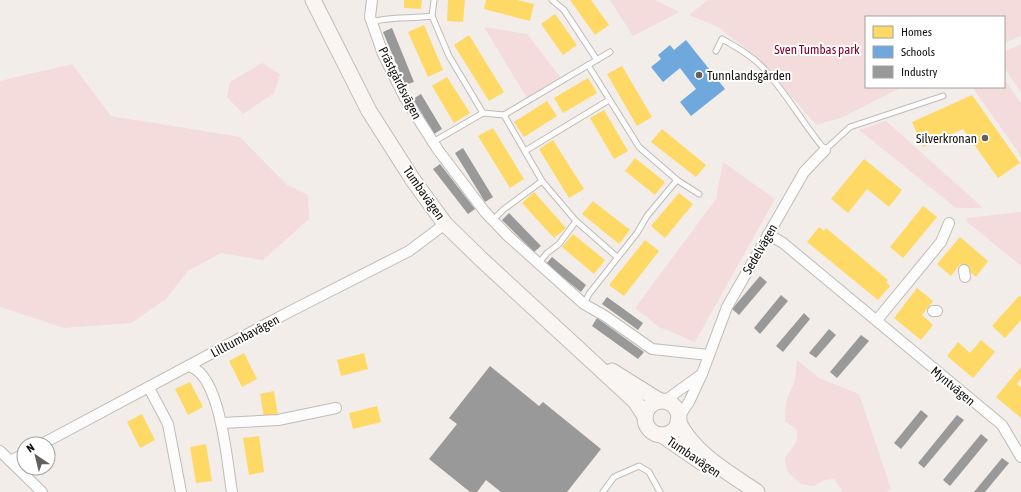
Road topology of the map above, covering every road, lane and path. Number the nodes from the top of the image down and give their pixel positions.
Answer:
1 (313, 0) edge
2 (372, 0) edge
3 (434, 0) edge
4 (552, 0) edge
5 (432, 16) junction
6 (371, 22) junction
7 (716, 51) dead end
8 (610, 52) dead end
9 (597, 60) junction
10 (588, 65) junction
11 (943, 96) dead end
12 (609, 100) junction
13 (483, 112) junction
14 (504, 115) junction
15 (433, 142) junction
16 (824, 150) junction
17 (525, 152) junction
18 (677, 180) junction
19 (542, 181) junction
20 (699, 194) dead end
21 (493, 220) junction
22 (576, 221) junction
23 (949, 223) dead end
24 (445, 224) junction
25 (768, 234) junction
26 (617, 257) junction
27 (539, 263) junction
28 (584, 304) junction
29 (877, 320) junction
30 (581, 352) junction
31 (709, 355) junction
32 (188, 366) junction
33 (702, 374) junction
34 (149, 388) junction
35 (662, 401) junction
36 (336, 408) dead end
37 (645, 416) junction
38 (678, 419) junction
39 (222, 423) junction
40 (662, 435) junction
41 (56, 437) edge
42 (0, 451) edge
43 (1021, 457) edge
44 (16, 458) edge
45 (10, 461) junction
46 (42, 492) edge
47 (180, 492) edge
48 (232, 492) edge
49 (603, 492) edge
50 (660, 492) edge
51 (745, 492) edge
52 (757, 492) edge

1 - 24 main road, Tumbavägen
2 - 6 street, Prästgårdsvägen
3 - 5 lane
4 - 9 lane
5 - 6 lane
5 - 13 lane
6 - 15 street, Prästgårdsvägen
7 - 16 lane
8 - 9 lane
9 - 10 lane
10 - 12 lane
10 - 14 lane
11 - 16 lane
12 - 17 lane
12 - 18 lane
13 - 14 lane
13 - 15 lane
14 - 17 lane
15 - 21 street
16 - 25 street, Sedelvägen
17 - 19 lane
18 - 20 lane
18 - 26 lane
19 - 21 lane
19 - 22 lane
21 - 27 street
22 - 26 lane
22 - 27 lane
23 - 29 street
24 - 30 main road, Tumbavägen
24 - 32 street, Lilltumbavägen
25 - 29 street, Myntvägen
25 - 31 street, Sedelvägen
26 - 28 lane
27 - 28 street
28 - 31 street
29 - 43 street, Myntvägen
30 - 35 main road, Tumbavägen
30 - 37 main road, Tumbavägen
31 - 33 street, Sedelvägen
32 - 34 street, Lilltumbavägen
32 - 39 street
33 - 35 street
33 - 38 street, Sedelvägen
34 - 41 street, Lilltumbavägen
34 - 47 street
35 - 37 main road
35 - 38 main road
36 - 39 street
37 - 40 main road
38 - 40 main road
38 - 52 main road, Tumbavägen
39 - 48 street
40 - 51 main road, Tumbavägen
42 - 45 street
44 - 45 street
45 - 46 street
49 - 50 lane

